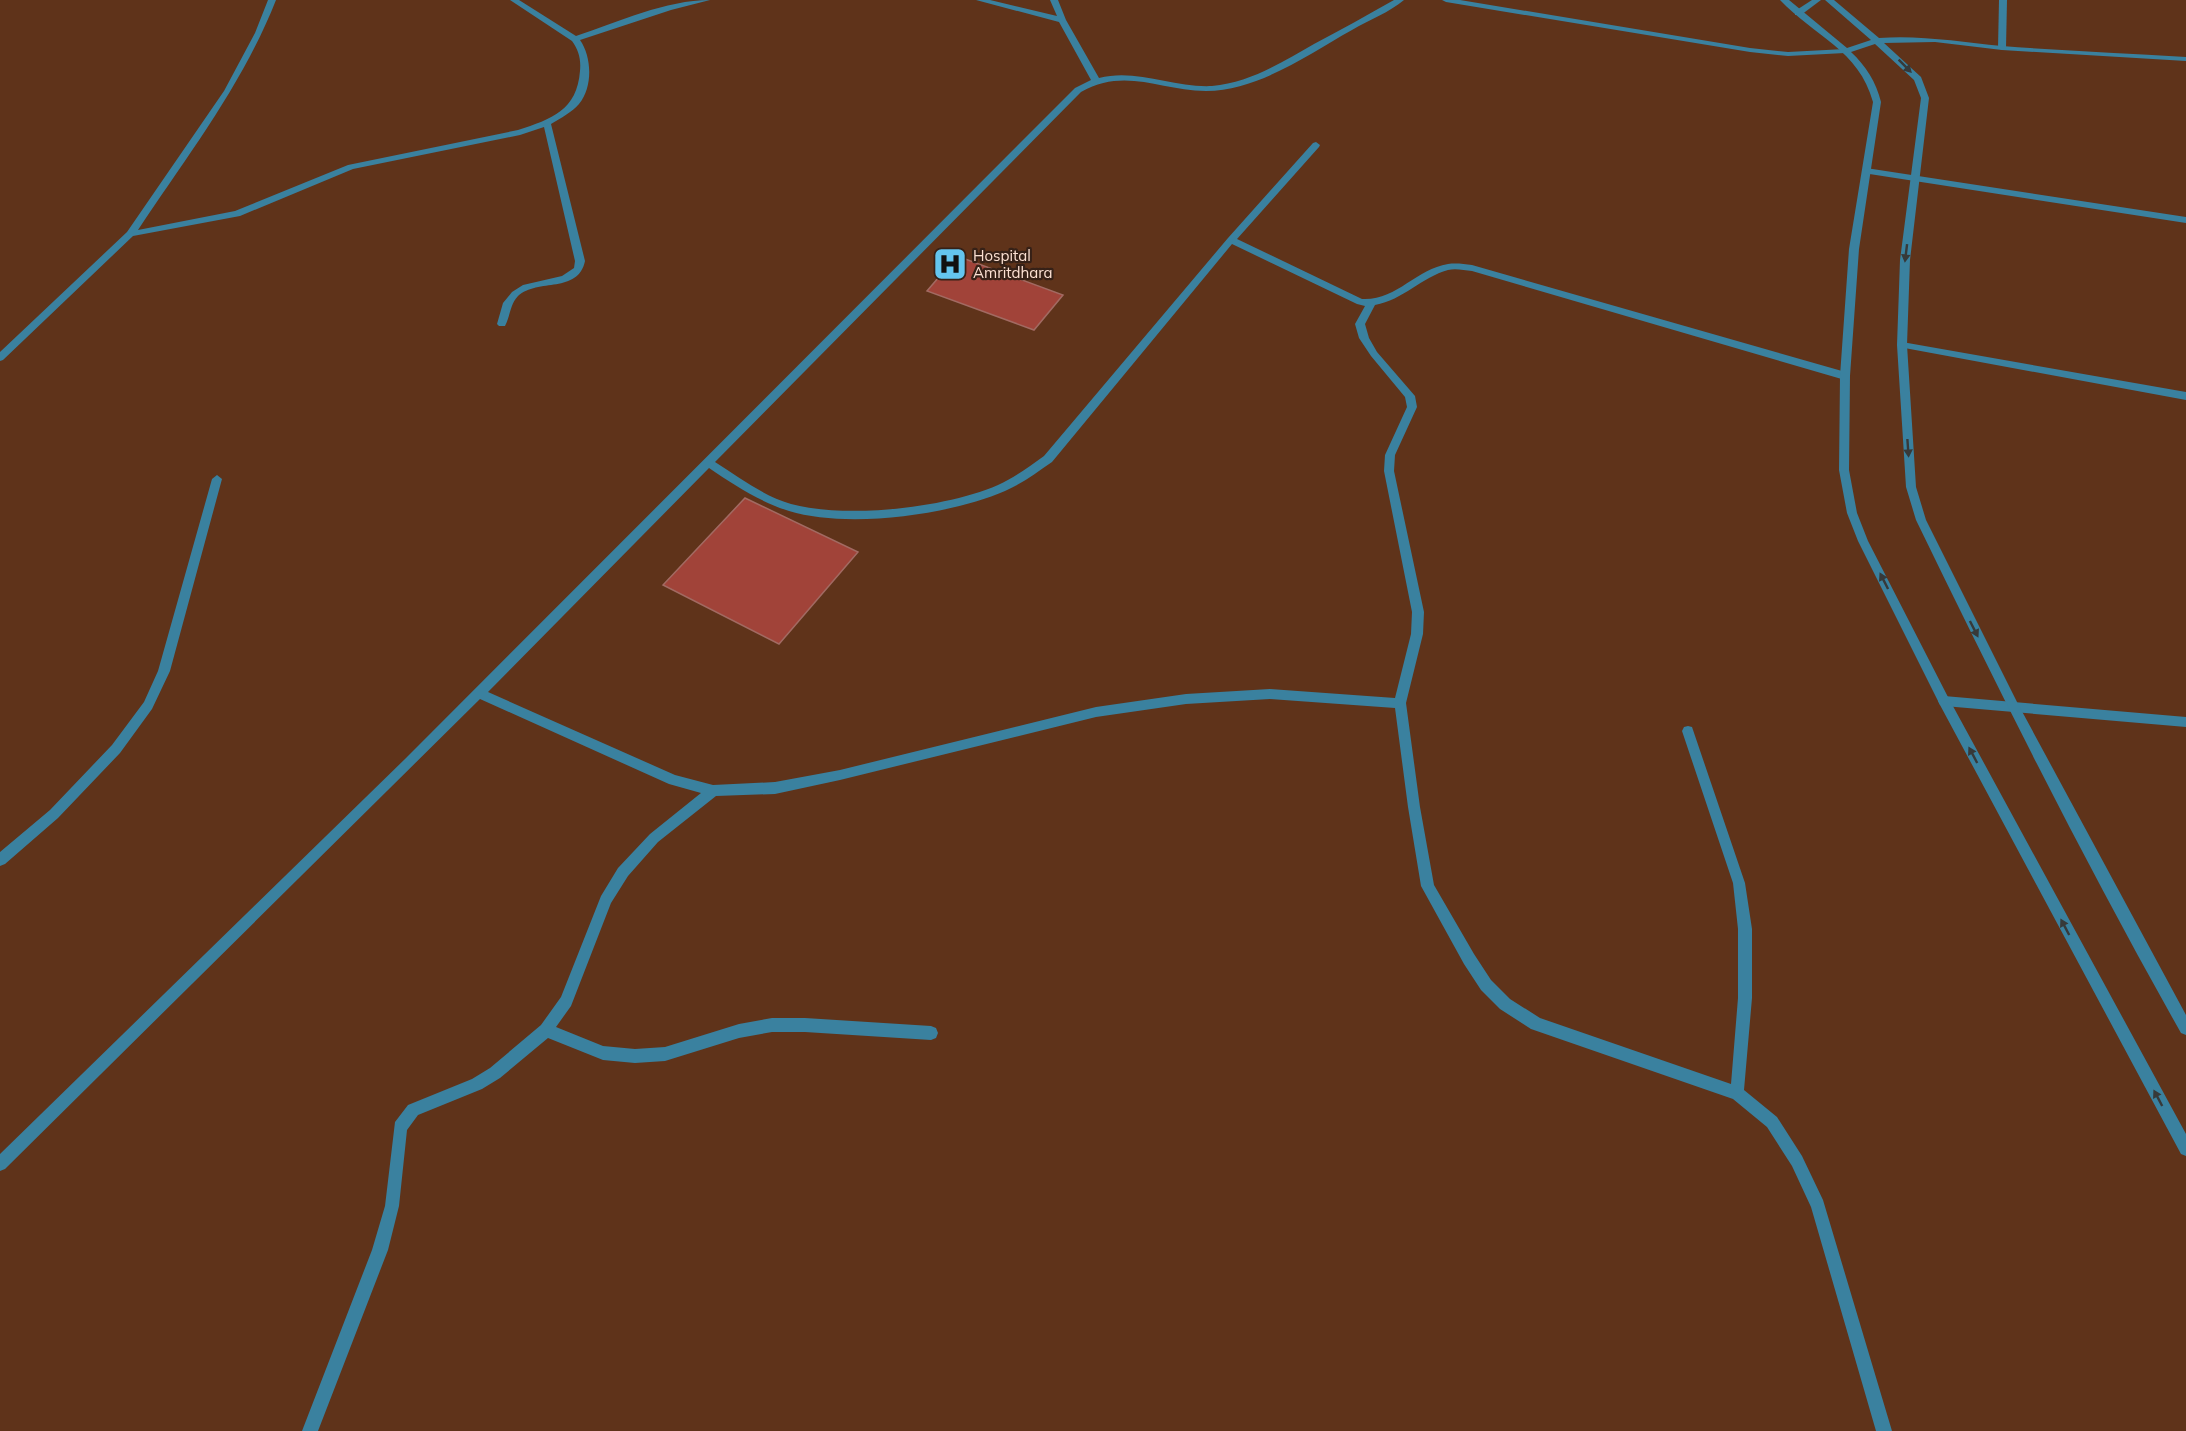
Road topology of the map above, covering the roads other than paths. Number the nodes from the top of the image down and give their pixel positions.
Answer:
1 (272, 0) edge
2 (514, 0) edge
3 (706, 0) edge
4 (981, 0) edge
5 (1054, 0) edge
6 (1400, 0) edge
7 (1446, 0) edge
8 (1784, 0) edge
9 (1817, 0) edge
10 (1829, 0) edge
11 (2003, 0) edge
12 (1798, 13) junction
13 (1062, 20) junction
14 (575, 39) junction
15 (1877, 41) junction
16 (2002, 48) junction
17 (1845, 51) junction
18 (2186, 59) edge
19 (1096, 81) junction
20 (548, 123) junction
21 (1316, 145) dead end
22 (1866, 171) junction
23 (1916, 179) junction
24 (2186, 220) edge
25 (130, 234) junction
26 (1231, 240) junction
27 (1371, 304) junction
28 (502, 324) dead end
29 (1902, 345) junction
30 (0, 358) edge
31 (1845, 376) junction
32 (2186, 396) edge
33 (708, 462) junction
34 (217, 479) dead end
35 (478, 693) junction
36 (1944, 701) junction
37 (1400, 703) junction
38 (2014, 708) junction
39 (2186, 722) edge
40 (1688, 731) dead end
41 (713, 791) junction
42 (0, 860) edge
43 (2186, 1028) edge
44 (546, 1030) junction
45 (931, 1033) dead end
46 (1737, 1093) junction
47 (2186, 1149) edge
48 (0, 1164) edge
49 (310, 1431) edge
50 (1884, 1431) edge

1 - 25 street
2 - 14 street
3 - 14 street
4 - 13 street
5 - 13 street
6 - 19 street
7 - 17 street
8 - 12 street
9 - 12 street
10 - 15 street
11 - 16 street
12 - 17 street
13 - 19 street
14 - 20 street
15 - 16 street
15 - 17 street
15 -> 23 street
16 - 18 street
17 - 22 street
19 - 33 street
20 - 25 street
20 - 28 street
21 - 26 street
22 - 23 street
22 - 31 street
23 - 24 street
23 -> 29 street
25 - 30 street
26 - 27 street
26 - 33 street
27 - 31 street
27 - 37 street
29 - 32 street
29 -> 38 street
36 -> 31 street
33 - 35 street
34 - 42 street
35 - 41 street
35 - 48 street
36 - 38 street
47 -> 36 street
37 - 41 street
37 - 46 street
38 - 39 street
38 - 43 street
40 - 46 street
41 - 44 street
44 - 45 street
44 - 49 street
46 - 50 street

